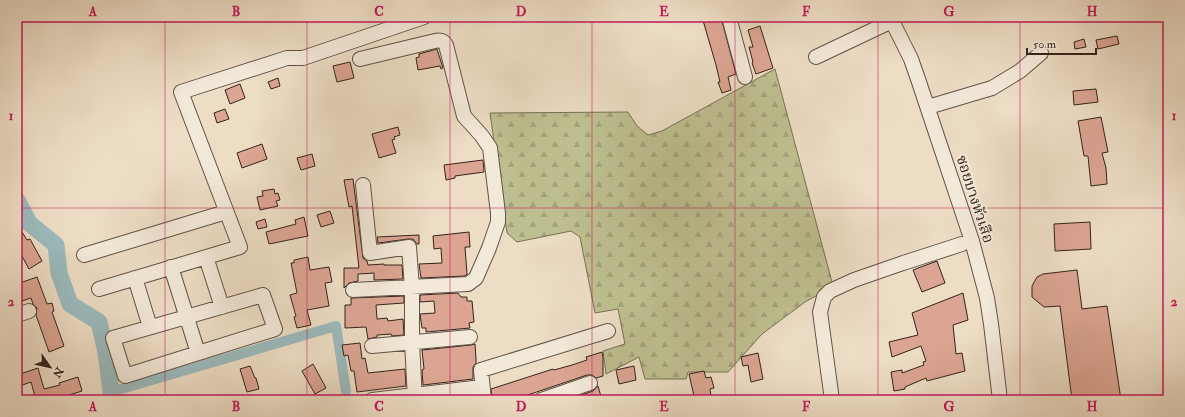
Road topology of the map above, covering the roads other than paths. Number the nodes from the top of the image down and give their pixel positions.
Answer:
1 (424, 17) edge
2 (729, 17) edge
3 (890, 19) edge
4 (1041, 53) dead end
5 (816, 57) dead end
6 (360, 59) dead end
7 (745, 77) dead end
8 (928, 107) junction
9 (363, 185) dead end
10 (226, 212) junction
11 (967, 243) junction
12 (84, 255) dead end
13 (206, 257) junction
14 (171, 267) junction
15 (135, 278) junction
16 (412, 288) junction
17 (99, 289) dead end
18 (353, 290) dead end
19 (222, 307) junction
20 (186, 317) junction
21 (150, 327) junction
22 (608, 331) dead end
23 (470, 337) dead end
24 (412, 342) junction
25 (372, 346) dead end
26 (198, 353) junction
27 (590, 383) dead end
28 (483, 394) edge
29 (415, 398) edge
30 (372, 400) edge
31 (542, 400) edge
32 (832, 400) edge
33 (1000, 400) edge

1 - 10 street
2 - 7 street
3 - 5 street
3 - 8 street, ซอยบางหัวเสือ
4 - 8 street
6 - 16 street
8 - 11 street, ซอยบางหัวเสือ
9 - 16 street
10 - 12 street
10 - 13 street
11 - 32 street
11 - 33 street, ซอยบางหัวเสือ
13 - 14 street
13 - 19 street
14 - 15 street
14 - 20 street
15 - 17 street
15 - 21 street
16 - 18 street
16 - 24 street
19 - 20 street
19 - 26 street
20 - 21 street
20 - 26 street
21 - 26 street
22 - 28 street
23 - 24 street
24 - 25 street
24 - 29 street
27 - 31 street
28 - 29 street
29 - 30 street

